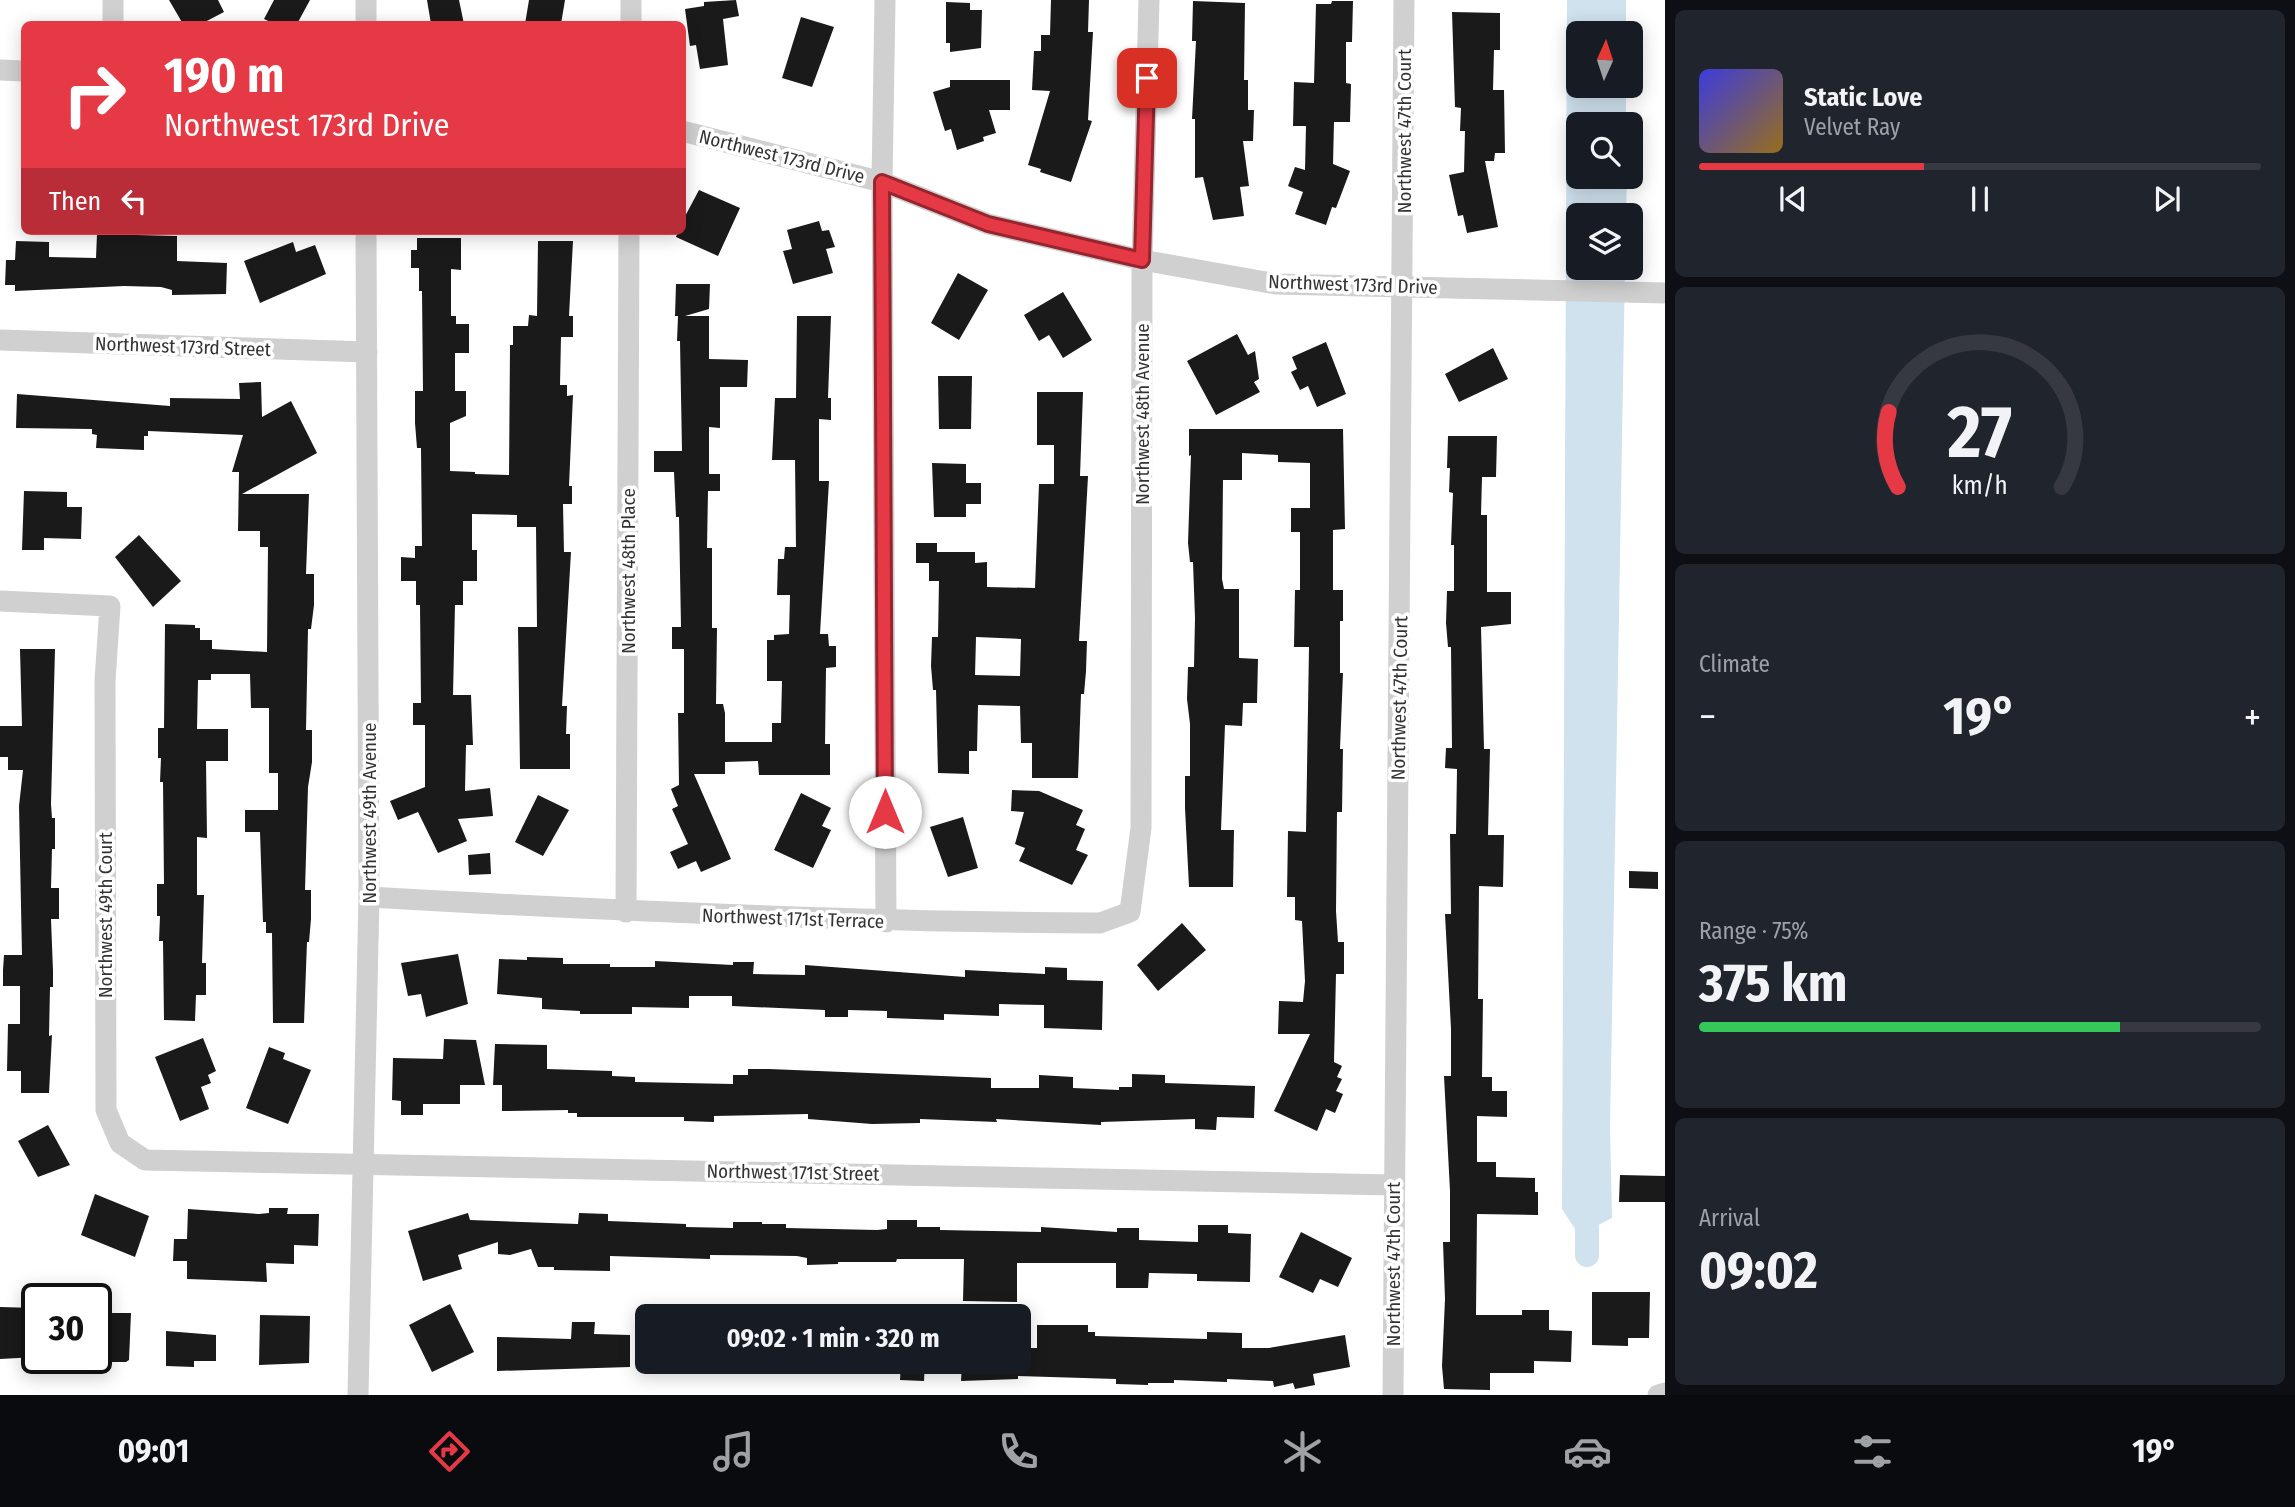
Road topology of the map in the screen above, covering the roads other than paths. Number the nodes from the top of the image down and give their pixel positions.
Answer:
1 (113, 0) edge
2 (366, 0) edge
3 (631, 0) edge
4 (885, 0) edge
5 (1149, 0) edge
6 (1404, 0) edge
7 (113, 21) edge
8 (366, 21) edge
9 (631, 21) edge
10 (0, 70) edge
11 (21, 71) edge
12 (686, 132) edge
13 (882, 182) junction
14 (366, 235) edge
15 (629, 235) edge
16 (1142, 260) junction
17 (1404, 286) junction
18 (1665, 293) edge
19 (0, 340) edge
20 (367, 352) junction
21 (0, 601) edge
22 (1141, 828) joint
23 (369, 897) junction
24 (626, 912) junction
25 (886, 922) junction
26 (193, 1163) joint
27 (365, 1164) junction
28 (1393, 1185) junction
29 (1665, 1393) edge
30 (358, 1395) edge
31 (1393, 1395) edge
32 (1658, 1395) edge

1 - 7 street
2 - 8 street
3 - 9 street
4 - 13 street
5 - 16 street, Northwest 48th Avenue
6 - 17 street, Northwest 47th Court
10 - 11 street
12 - 13 street, Northwest 173rd Drive
13 - 16 street, Northwest 173rd Drive
13 - 25 street
14 - 20 street, Northwest 49th Avenue
15 - 24 street, Northwest 48th Place
16 - 17 street, Northwest 173rd Drive
16 - 22 street, Northwest 48th Avenue
17 - 18 street, Northwest 173rd Drive
17 - 28 street, Northwest 47th Court
19 - 20 street, Northwest 173rd Street
20 - 23 street, Northwest 49th Avenue
21 - 26 street, Northwest 49th Court
22 - 25 street, Northwest 171st Terrace
23 - 24 street, Northwest 171st Terrace
23 - 27 street, Northwest 49th Avenue
24 - 25 street, Northwest 171st Terrace
26 - 27 street, Northwest 171st Street
27 - 28 street, Northwest 171st Street
27 - 30 street, Northwest 49th Avenue
28 - 31 street, Northwest 47th Court
29 - 32 street

